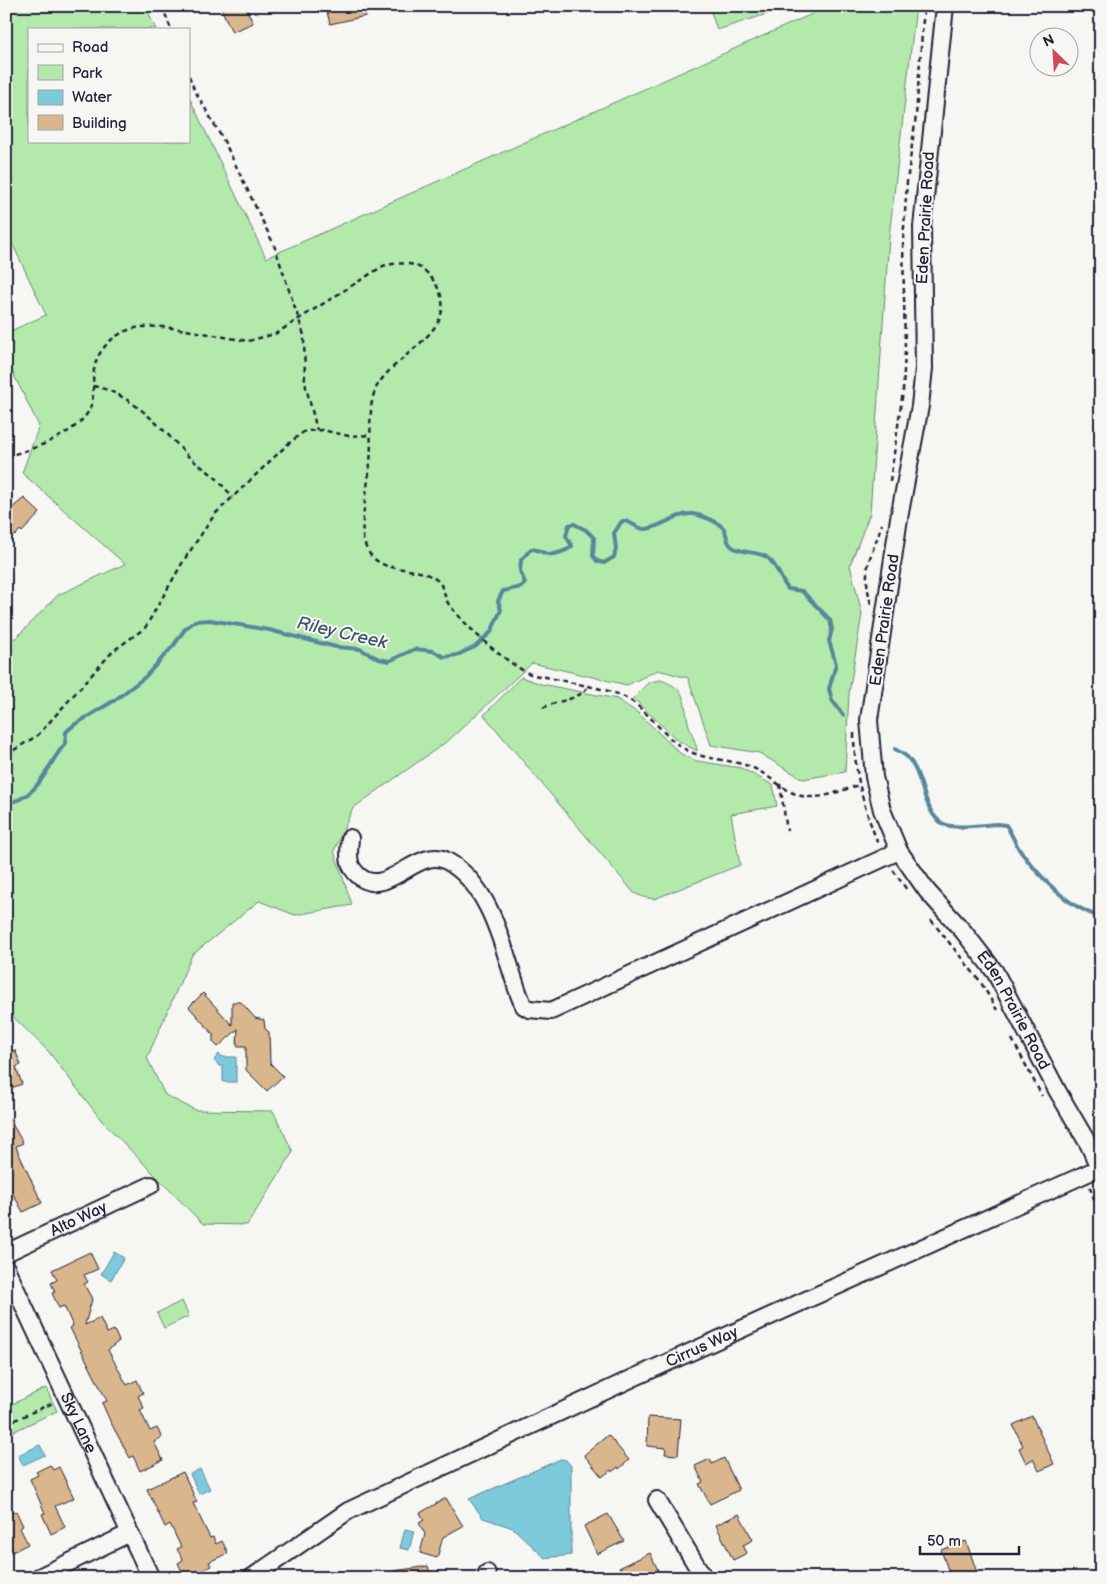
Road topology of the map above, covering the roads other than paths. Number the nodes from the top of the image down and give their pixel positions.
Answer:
1 (945, 6) edge
2 (350, 838) dead end
3 (899, 851) junction
4 (1096, 1171) edge
5 (151, 1185) dead end
6 (6, 1253) edge
7 (6, 1268) edge
8 (657, 1500) dead end
9 (130, 1533) junction
10 (37, 1578) edge
11 (152, 1578) edge
12 (250, 1578) edge
13 (704, 1578) edge

1 - 3 street, Eden Prairie Road
2 - 3 street
3 - 4 street, Eden Prairie Road
4 - 12 street, Cirrus Way
5 - 6 street, Alto Way
7 - 9 street, Sky Lane
8 - 13 street
9 - 10 street
9 - 11 street, Sky Lane

